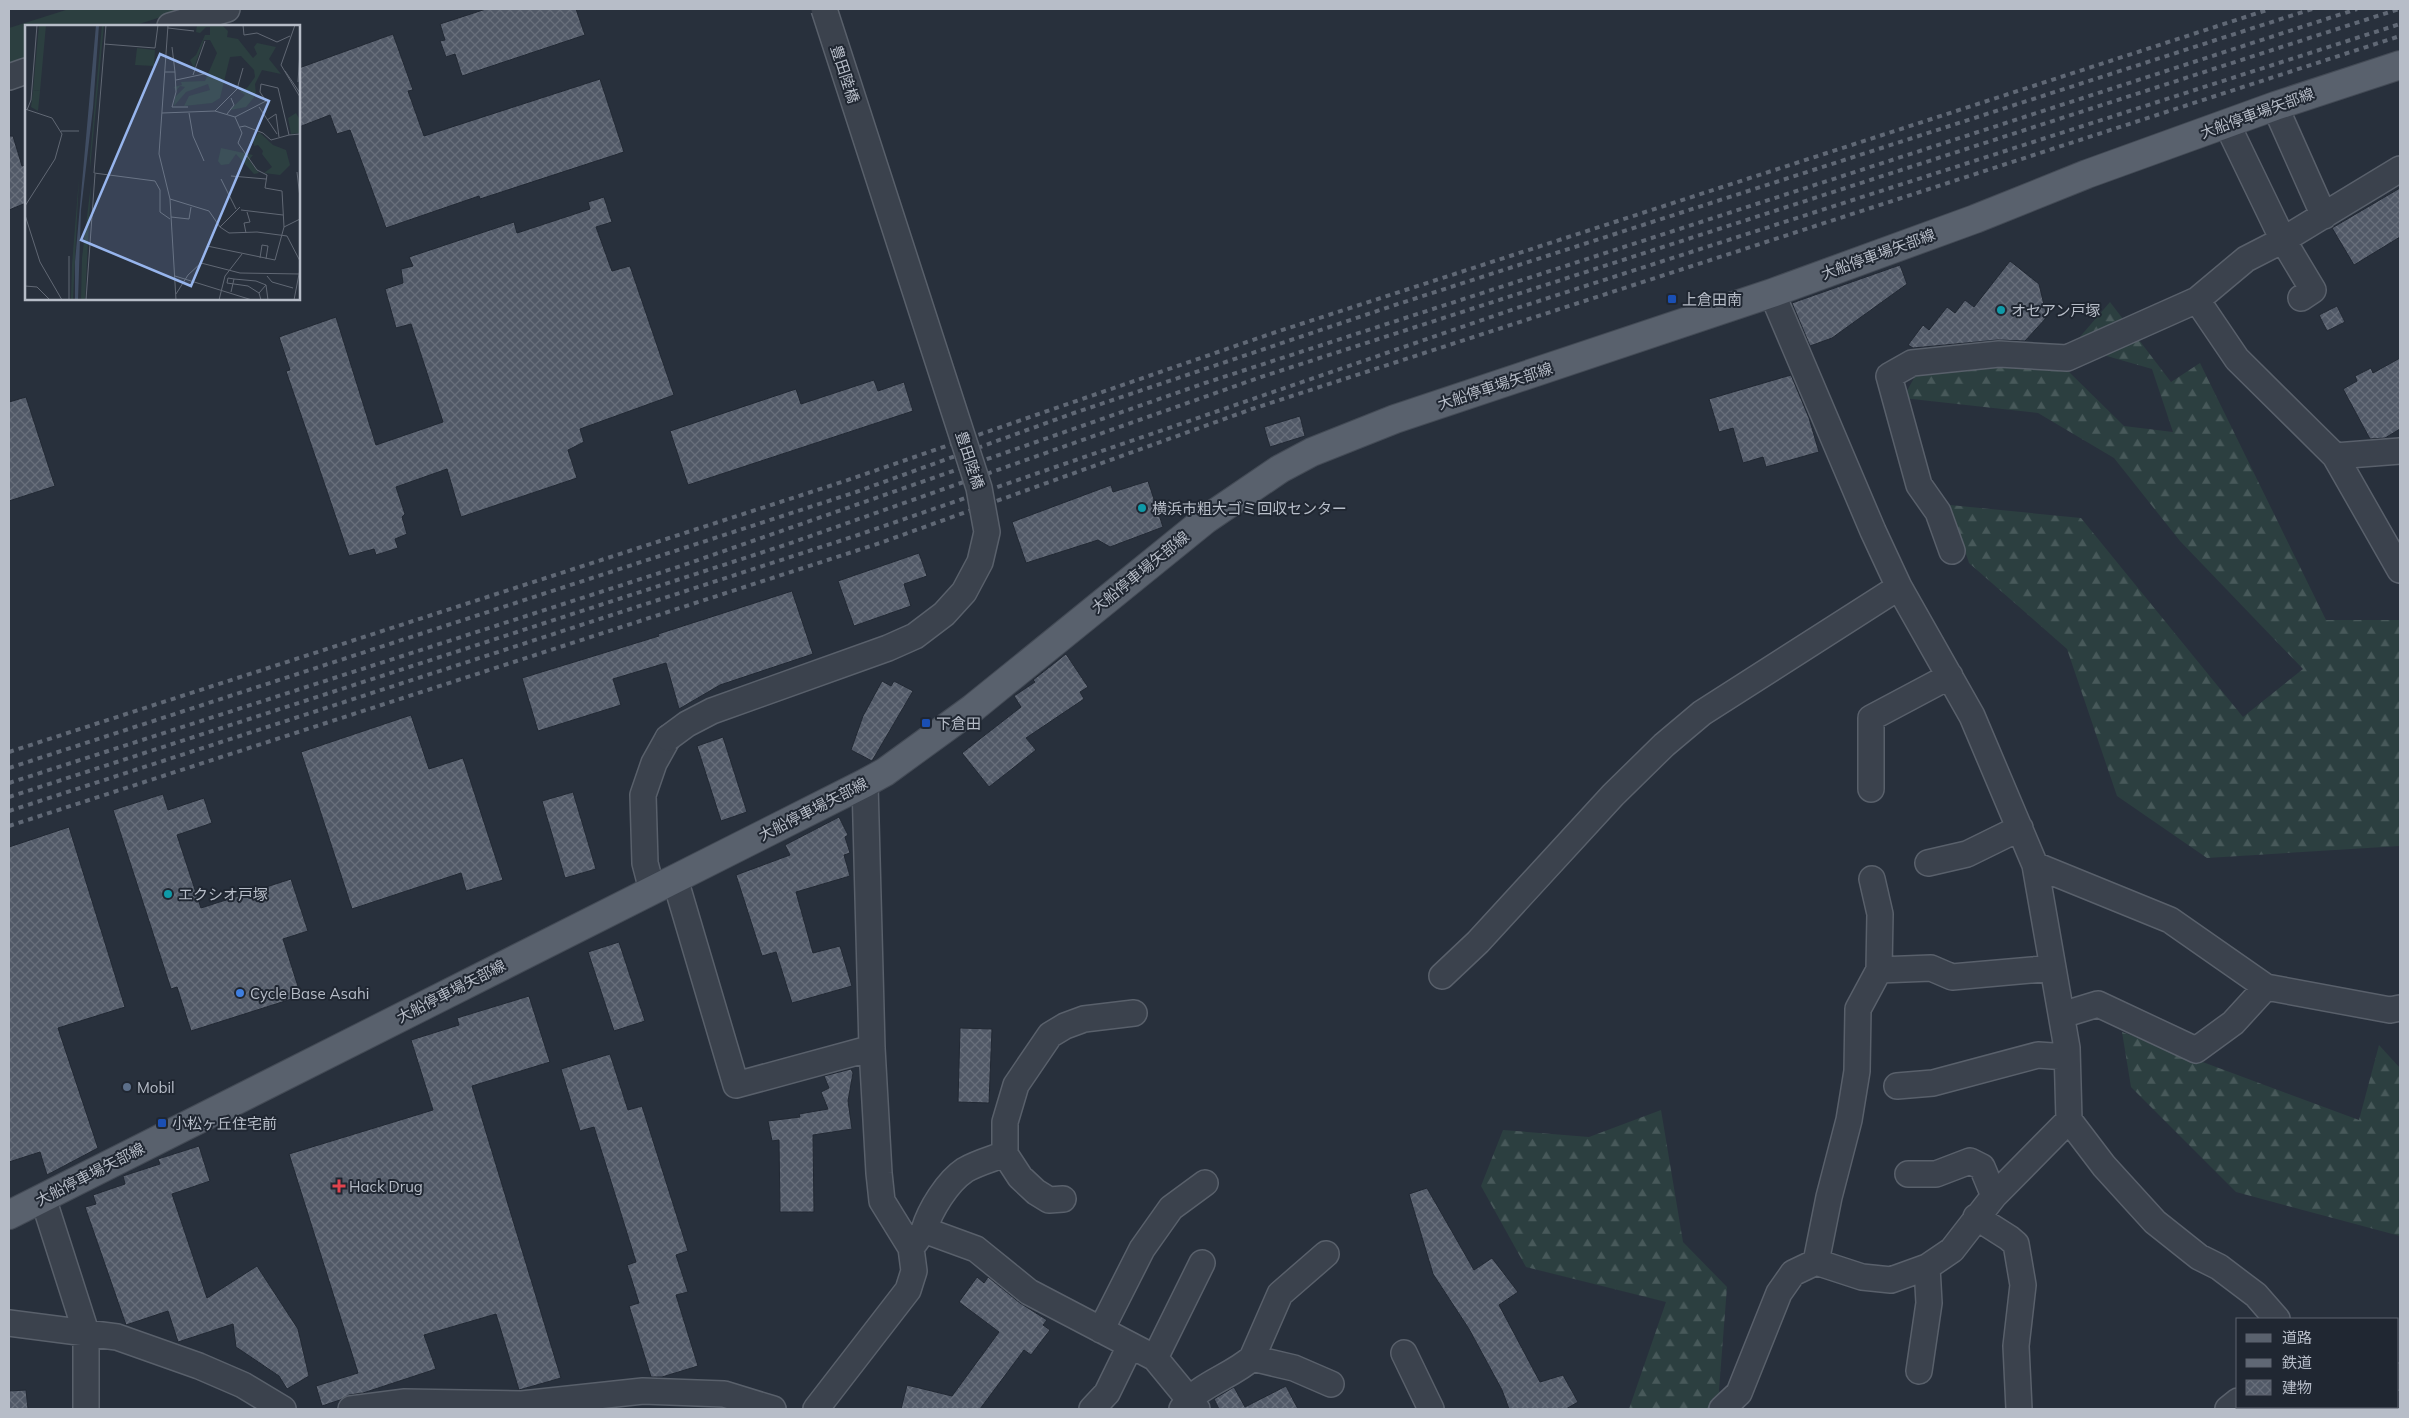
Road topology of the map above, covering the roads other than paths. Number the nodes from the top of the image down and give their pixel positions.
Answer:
1 (227, 9) edge
2 (824, 9) edge
3 (173, 25) edge
4 (2400, 65) edge
5 (25, 71) edge
6 (9, 77) edge
7 (2275, 106) junction
8 (2227, 124) junction
9 (2400, 169) edge
10 (2324, 216) junction
11 (2283, 240) junction
12 (1772, 293) junction
13 (2301, 298) dead end
14 (2196, 300) junction
15 (2400, 451) edge
16 (2335, 456) junction
17 (1952, 550) dead end
18 (2400, 570) edge
19 (1899, 587) junction
20 (1950, 676) junction
21 (865, 783) junction
22 (1871, 789) dead end
23 (2020, 828) junction
24 (1928, 863) dead end
25 (2035, 865) junction
26 (1872, 879) dead end
27 (664, 884) junction
28 (2053, 968) junction
29 (1879, 970) junction
30 (1442, 976) dead end
31 (2266, 987) junction
32 (2400, 1008) edge
33 (1134, 1013) dead end
34 (2062, 1015) junction
35 (872, 1048) junction
36 (2067, 1057) junction
37 (1898, 1086) dead end
38 (2069, 1120) junction
39 (1005, 1154) junction
40 (1908, 1174) dead end
41 (1205, 1183) dead end
42 (1994, 1196) junction
43 (43, 1198) junction
44 (1063, 1199) dead end
45 (9, 1215) edge
46 (1976, 1216) junction
47 (918, 1239) junction
48 (1326, 1254) dead end
49 (1816, 1262) junction
50 (1202, 1263) dead end
51 (1927, 1267) junction
52 (2276, 1318) edge
53 (9, 1323) edge
54 (1101, 1330) junction
55 (86, 1332) junction
56 (1130, 1346) junction
57 (1404, 1353) dead end
58 (1155, 1358) junction
59 (1252, 1358) junction
60 (1919, 1371) dead end
61 (1331, 1384) dead end
62 (1189, 1406) edge
63 (1730, 1406) edge
64 (523, 1407) edge
65 (86, 1409) edge
66 (283, 1409) edge
67 (352, 1409) edge
68 (774, 1409) edge
69 (816, 1409) edge
70 (1092, 1409) edge
71 (1431, 1409) edge
72 (2019, 1409) edge

1 - 3 street
2 - 27 street, 豊田陸橋, bridge
4 - 7 main road, 大船停車場矢部線
5 - 6 street
7 - 8 main road, 大船停車場矢部線
7 - 10 street
8 - 11 street
8 - 12 main road, 大船停車場矢部線
9 - 10 street
10 - 11 street
11 - 13 street
11 - 14 street
12 - 19 street
12 - 21 main road, 大船停車場矢部線
14 - 16 street
14 - 17 street
15 - 16 street
16 - 18 street
19 - 20 street
19 - 30 street
20 - 22 street
20 - 23 street
21 - 27 main road, 大船停車場矢部線
21 - 35 street
23 - 24 street
23 - 25 street
25 - 28 street
25 - 31 street
26 - 29 street
27 - 35 street
27 - 43 main road, 大船停車場矢部線
28 - 29 street
28 - 34 street
29 - 49 street
31 - 32 street
31 - 34 street
33 - 39 street
34 - 36 street
35 - 47 street
36 - 37 street
36 - 38 street
38 - 42 street
38 - 52 street
39 - 44 street
39 - 47 street
40 - 42 street
41 - 54 street
42 - 46 street
43 - 45 main road, 大船停車場矢部線
43 - 55 street
46 - 51 street
46 - 72 street
47 - 54 street
47 - 69 street
48 - 59 street
49 - 51 street
49 - 63 street
50 - 58 street
51 - 60 street
53 - 55 street
54 - 56 street
55 - 65 street
55 - 66 street
56 - 58 street
56 - 70 street
57 - 71 street
58 - 62 street
59 - 61 street
59 - 62 street
64 - 67 street
64 - 68 street

